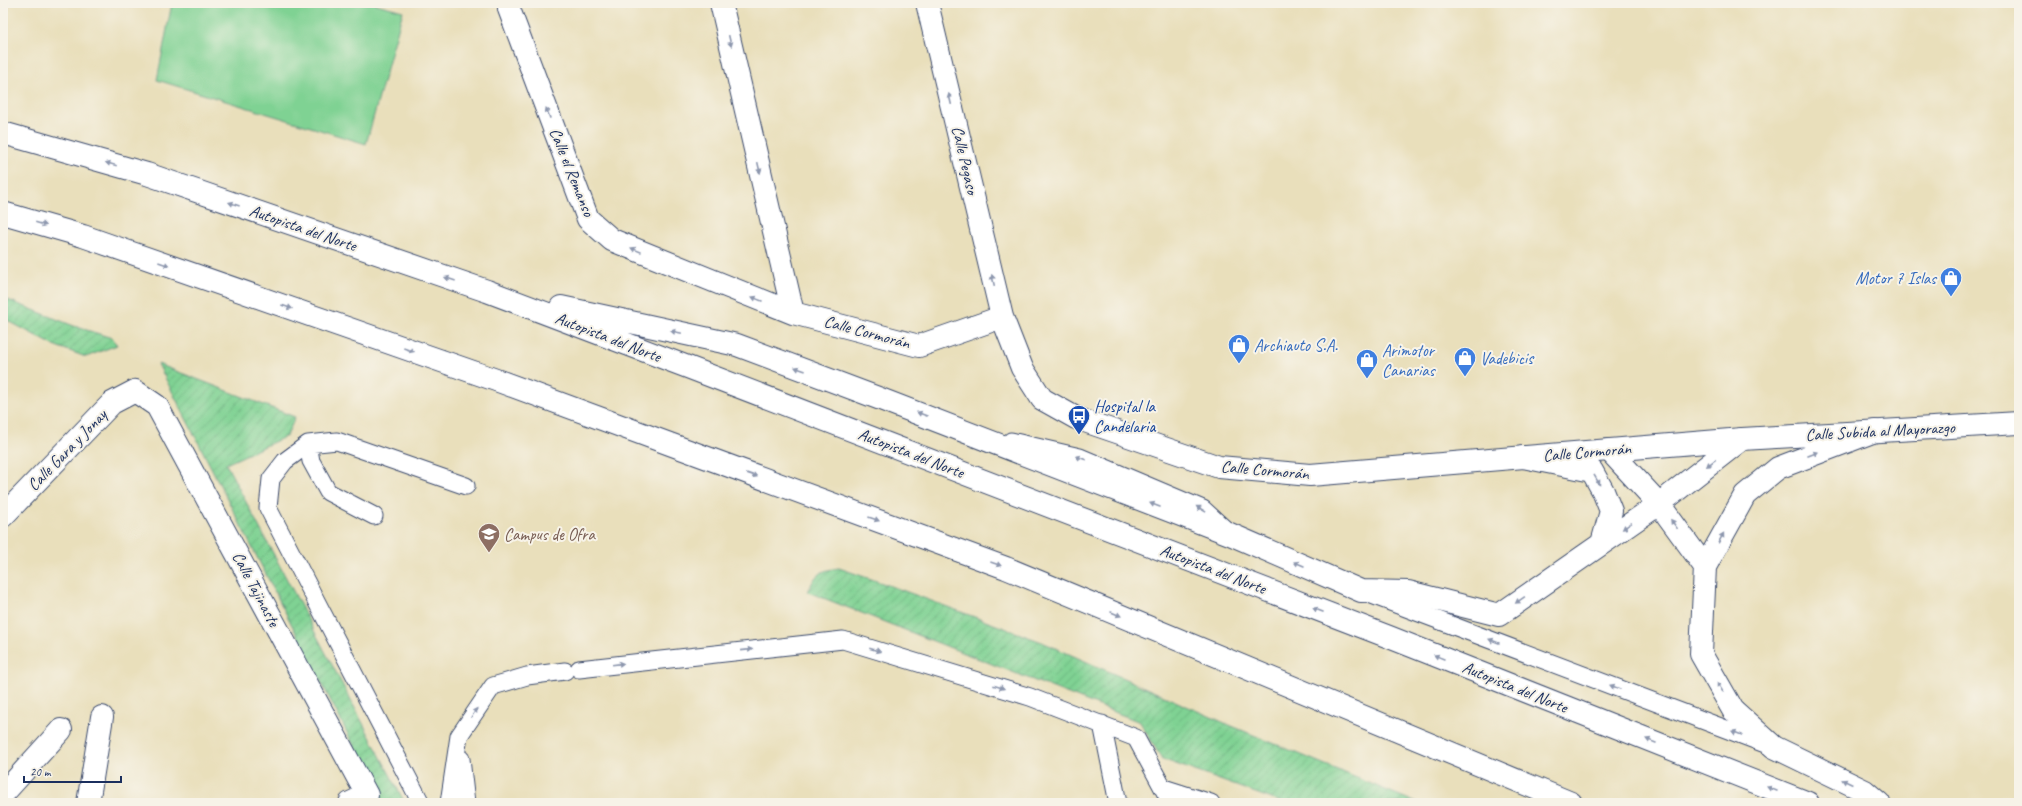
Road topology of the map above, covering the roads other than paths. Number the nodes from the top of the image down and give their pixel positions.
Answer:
1 (509, 3) edge
2 (721, 3) edge
3 (928, 3) edge
4 (3, 133) edge
5 (3, 213) edge
6 (487, 291) junction
7 (793, 313) junction
8 (1002, 318) junction
9 (135, 390) joint
10 (2019, 422) edge
11 (1875, 431) junction
12 (1742, 439) junction
13 (308, 444) junction
14 (1610, 450) junction
15 (1523, 457) junction
16 (466, 486) dead end
17 (1659, 504) junction
18 (3, 516) edge
19 (374, 516) dead end
20 (1602, 543) junction
21 (1706, 567) junction
22 (1361, 591) junction
23 (102, 717) dead end
24 (1102, 724) junction
25 (61, 730) dead end
26 (459, 736) junction
27 (1774, 747) junction
28 (3, 794) edge
29 (1167, 795) edge
30 (358, 799) edge
31 (88, 803) edge
32 (421, 803) edge
33 (449, 803) edge
34 (466, 803) edge
35 (1118, 803) edge
36 (1211, 803) edge
37 (1571, 803) edge
38 (1808, 803) edge
39 (1879, 803) edge

7 -> 1 main road, Calle el Remanso
2 -> 7 main road
8 -> 3 main road, Calle Pegaso
6 -> 4 main road, Autopista del Norte
5 -> 37 main road
22 -> 6 main road
38 -> 6 main road, Autopista del Norte
7 - 8 main road, Calle Cormorán
8 - 15 main road, Calle Cormorán
9 - 18 main road, Calle Gara y Jonay
9 - 30 main road, Calle Tajinaste
10 - 11 main road, Calle Subida al Mayorazgo
11 - 12 main road, Calle Subida al Mayorazgo
21 -> 11 main road
12 - 14 main road, Calle Cormorán
12 -> 17 main road
13 - 16 lane
13 - 19 lane
13 - 32 lane
14 - 15 main road, Calle Cormorán
14 - 17 main road
15 -> 20 main road
17 -> 20 main road
21 -> 17 main road
20 -> 22 main road
27 -> 21 main road
27 -> 22 lane
23 - 31 main road
26 -> 24 lane
24 - 29 lane
24 - 35 lane
25 - 28 main road
26 - 33 lane
26 - 34 lane
39 -> 27 main road
29 - 36 lane

